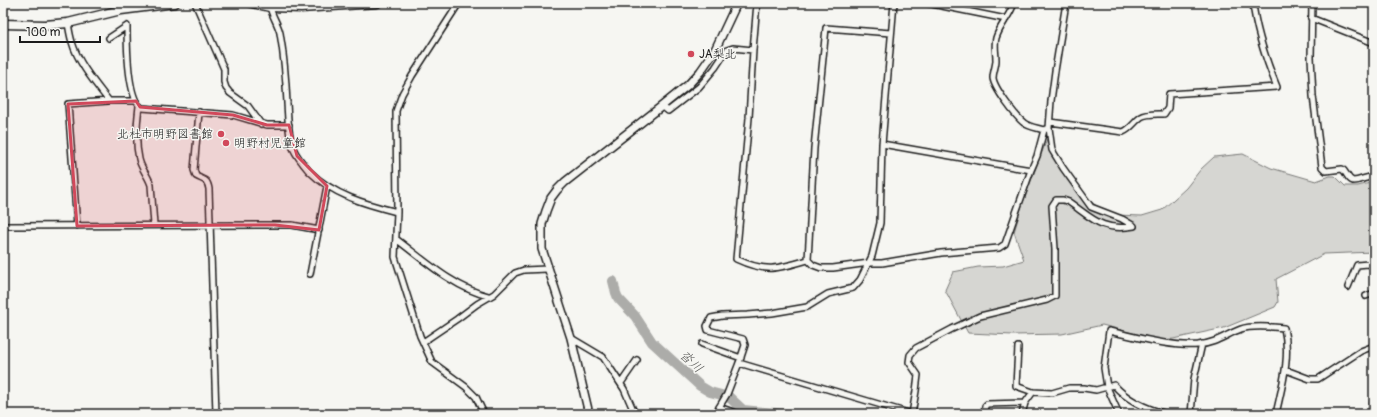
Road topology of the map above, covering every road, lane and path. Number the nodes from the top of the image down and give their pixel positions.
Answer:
1 (174, 3) edge
2 (195, 3) edge
3 (252, 3) edge
4 (377, 3) edge
5 (459, 3) edge
6 (737, 3) edge
7 (757, 3) edge
8 (894, 3) edge
9 (927, 3) edge
10 (1014, 3) edge
11 (1066, 3) edge
12 (1253, 3) edge
13 (1312, 3) edge
14 (125, 6) edge
15 (300, 6) edge
16 (270, 7) junction
17 (1311, 18) junction
18 (1006, 19) junction
19 (68, 23) junction
20 (3, 24) edge
21 (891, 33) junction
22 (109, 38) dead end
23 (1374, 43) edge
24 (752, 50) junction
25 (109, 100) junction
26 (138, 103) junction
27 (662, 106) junction
28 (199, 112) junction
29 (1050, 122) junction
30 (261, 124) junction
31 (289, 125) junction
32 (1047, 129) junction
33 (882, 144) junction
34 (1031, 170) junction
35 (1374, 177) edge
36 (327, 186) junction
37 (397, 212) junction
38 (154, 225) junction
39 (210, 225) junction
40 (3, 226) edge
41 (77, 226) junction
42 (319, 230) junction
43 (396, 239) junction
44 (808, 260) junction
45 (869, 263) junction
46 (1374, 266) edge
47 (547, 269) junction
48 (310, 274) dead end
49 (1348, 287) dead end
50 (1374, 293) edge
51 (488, 296) junction
52 (1366, 296) dead end
53 (571, 338) junction
54 (423, 342) junction
55 (702, 344) dead end
56 (1202, 344) junction
57 (1374, 346) edge
58 (1018, 348) dead end
59 (637, 360) dead end
60 (740, 360) junction
61 (1286, 370) junction
62 (621, 383) junction
63 (1107, 387) junction
64 (1033, 392) junction
65 (1374, 399) edge
66 (1025, 403) junction
67 (719, 407) junction
68 (216, 414) edge
69 (484, 414) edge
70 (589, 414) edge
71 (635, 414) edge
72 (716, 414) edge
73 (739, 414) edge
74 (912, 414) edge
75 (984, 414) edge
76 (1022, 414) edge
77 (1119, 414) edge
78 (1166, 414) edge
79 (1191, 414) edge
80 (1276, 414) edge
81 (1371, 414) edge

1 - 14 main road
2 - 30 street
3 - 16 main road
4 - 15 main road
5 - 37 street
6 - 27 street
7 - 24 street
8 - 21 street
9 - 18 street
10 - 18 street
11 - 29 street
12 - 29 street
13 - 17 street
14 - 19 main road
15 - 16 main road
16 - 31 street
17 - 23 street
17 - 35 street
18 - 32 street
19 - 20 main road
19 - 25 street
21 - 33 street
21 - 44 street
22 - 26 street
24 - 27 street
24 - 44 street
25 - 26 street
25 - 41 street
26 - 28 street
26 - 38 street
27 - 47 street
28 - 30 street
28 - 39 street
29 - 32 street
30 - 31 street
31 - 36 street
32 - 34 street
32 - 74 street
33 - 34 street
33 - 45 street
34 - 45 street
36 - 37 street
36 - 42 street
37 - 43 street
38 - 39 street
38 - 41 street
39 - 42 street
39 - 68 street
40 - 41 street
42 - 48 street
43 - 51 street
43 - 54 street
44 - 45 street
45 - 60 street
46 - 49 street
47 - 51 street
47 - 53 street
50 - 52 street
51 - 54 street
53 - 62 street
53 - 70 street
54 - 69 street
55 - 60 street
56 - 61 street
56 - 63 street
56 - 79 street
57 - 61 street
58 - 64 street
59 - 62 street
60 - 67 street
60 - 74 street
61 - 80 street
62 - 71 street
63 - 64 street
63 - 77 street
63 - 78 street
64 - 66 street
65 - 81 street
66 - 75 street
66 - 76 street
67 - 72 street
67 - 73 street

